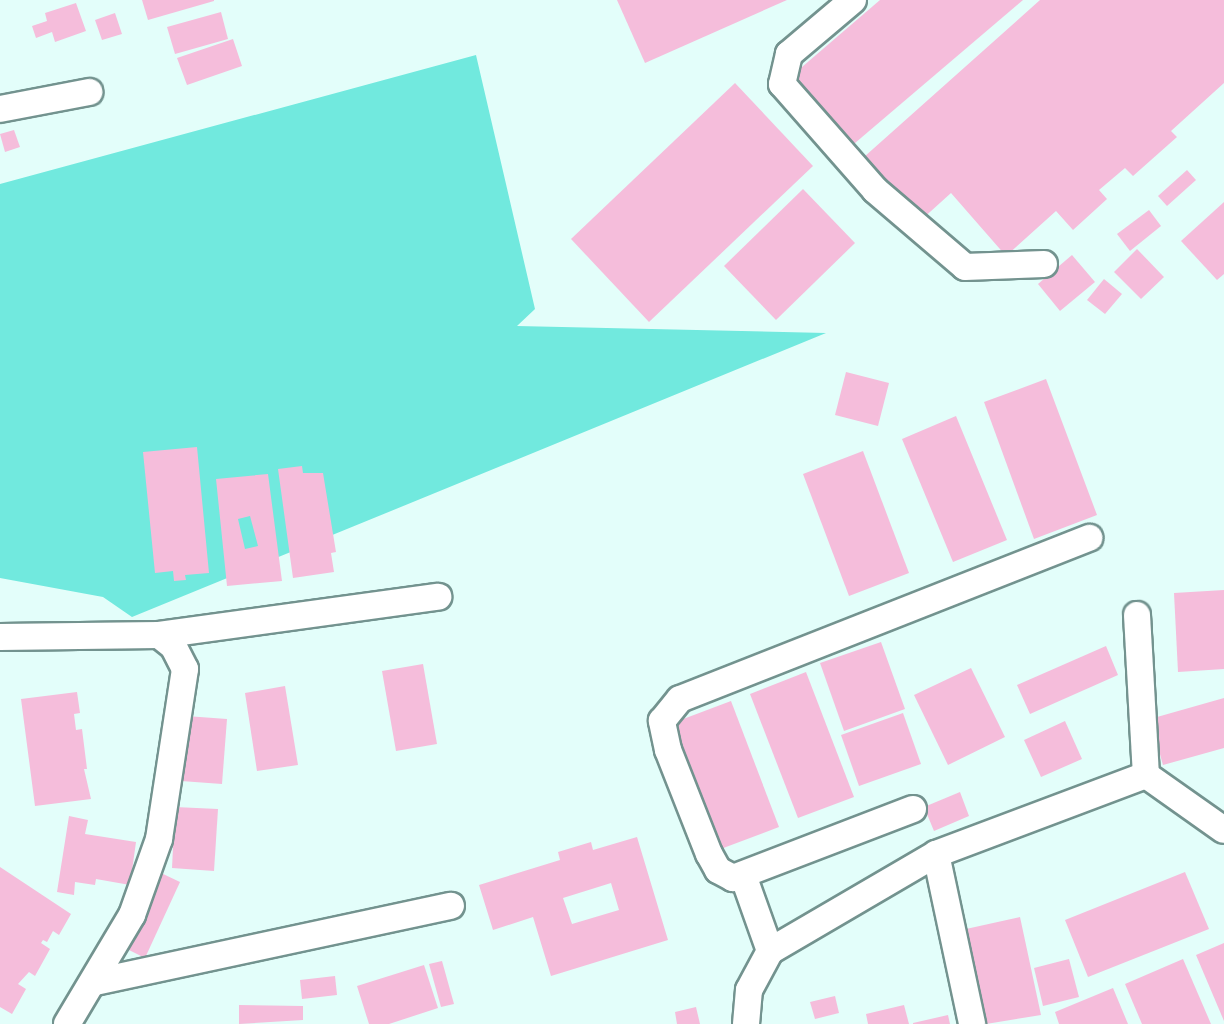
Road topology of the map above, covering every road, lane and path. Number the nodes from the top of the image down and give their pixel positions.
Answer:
1 (853, 0) edge
2 (89, 92) dead end
3 (0, 109) edge
4 (1044, 264) dead end
5 (1089, 538) dead end
6 (438, 597) dead end
7 (1137, 615) dead end
8 (159, 635) junction
9 (0, 637) edge
10 (1146, 775) junction
11 (913, 809) dead end
12 (1224, 830) edge
13 (936, 854) junction
14 (743, 875) junction
15 (451, 906) dead end
16 (770, 951) junction
17 (95, 982) junction
18 (67, 1024) edge
19 (746, 1024) edge
20 (972, 1024) edge

1 - 4 street
2 - 3 street
5 - 14 street
6 - 8 street
7 - 10 street
8 - 9 street
8 - 17 street
10 - 12 street
10 - 13 street
11 - 14 street
13 - 16 street
13 - 20 street
14 - 16 street
15 - 17 street
16 - 19 street
17 - 18 street

